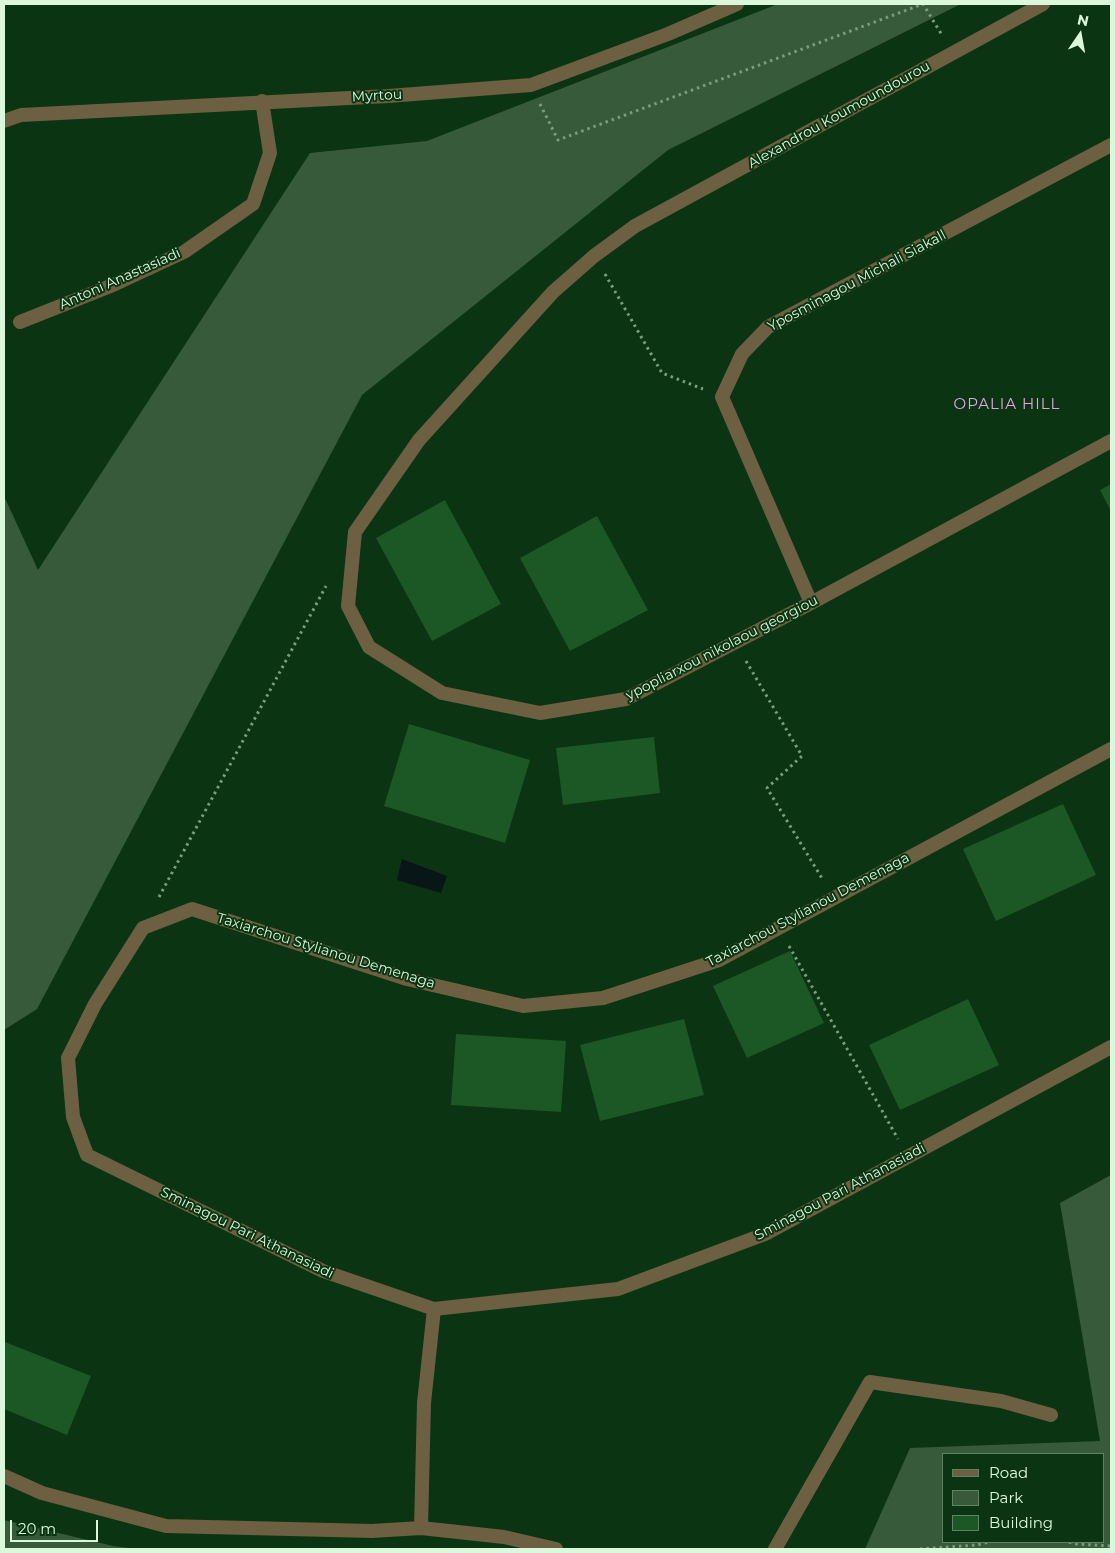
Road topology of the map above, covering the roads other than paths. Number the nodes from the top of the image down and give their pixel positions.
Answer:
1 (737, 4) edge
2 (1042, 4) edge
3 (262, 101) junction
4 (4, 121) edge
5 (1111, 145) edge
6 (636, 226) joint
7 (20, 322) dead end
8 (1111, 441) edge
9 (811, 603) junction
10 (1111, 749) edge
11 (1111, 1047) edge
12 (68, 1058) joint
13 (434, 1309) junction
14 (1051, 1415) dead end
15 (4, 1476) edge
16 (421, 1528) junction
17 (556, 1549) edge
18 (775, 1549) edge

1 - 3 street, Myrtou
2 - 6 street, Alexandrou Koumoundourou
3 - 4 street, Myrtou
3 - 7 street, Antoni Anastasiadi
5 - 9 street, Yposminagou Michali Siakall
6 - 9 street, ypopliarxou nikolaou georgiou
8 - 9 street, ypopliarxou nikolaou georgiou
10 - 12 street, Taxiarchou Stylianou Demenaga
11 - 13 street, Sminagou Pari Athanasiadi
12 - 13 street, Sminagou Pari Athanasiadi
13 - 16 street
14 - 18 street
15 - 16 street
16 - 17 street

